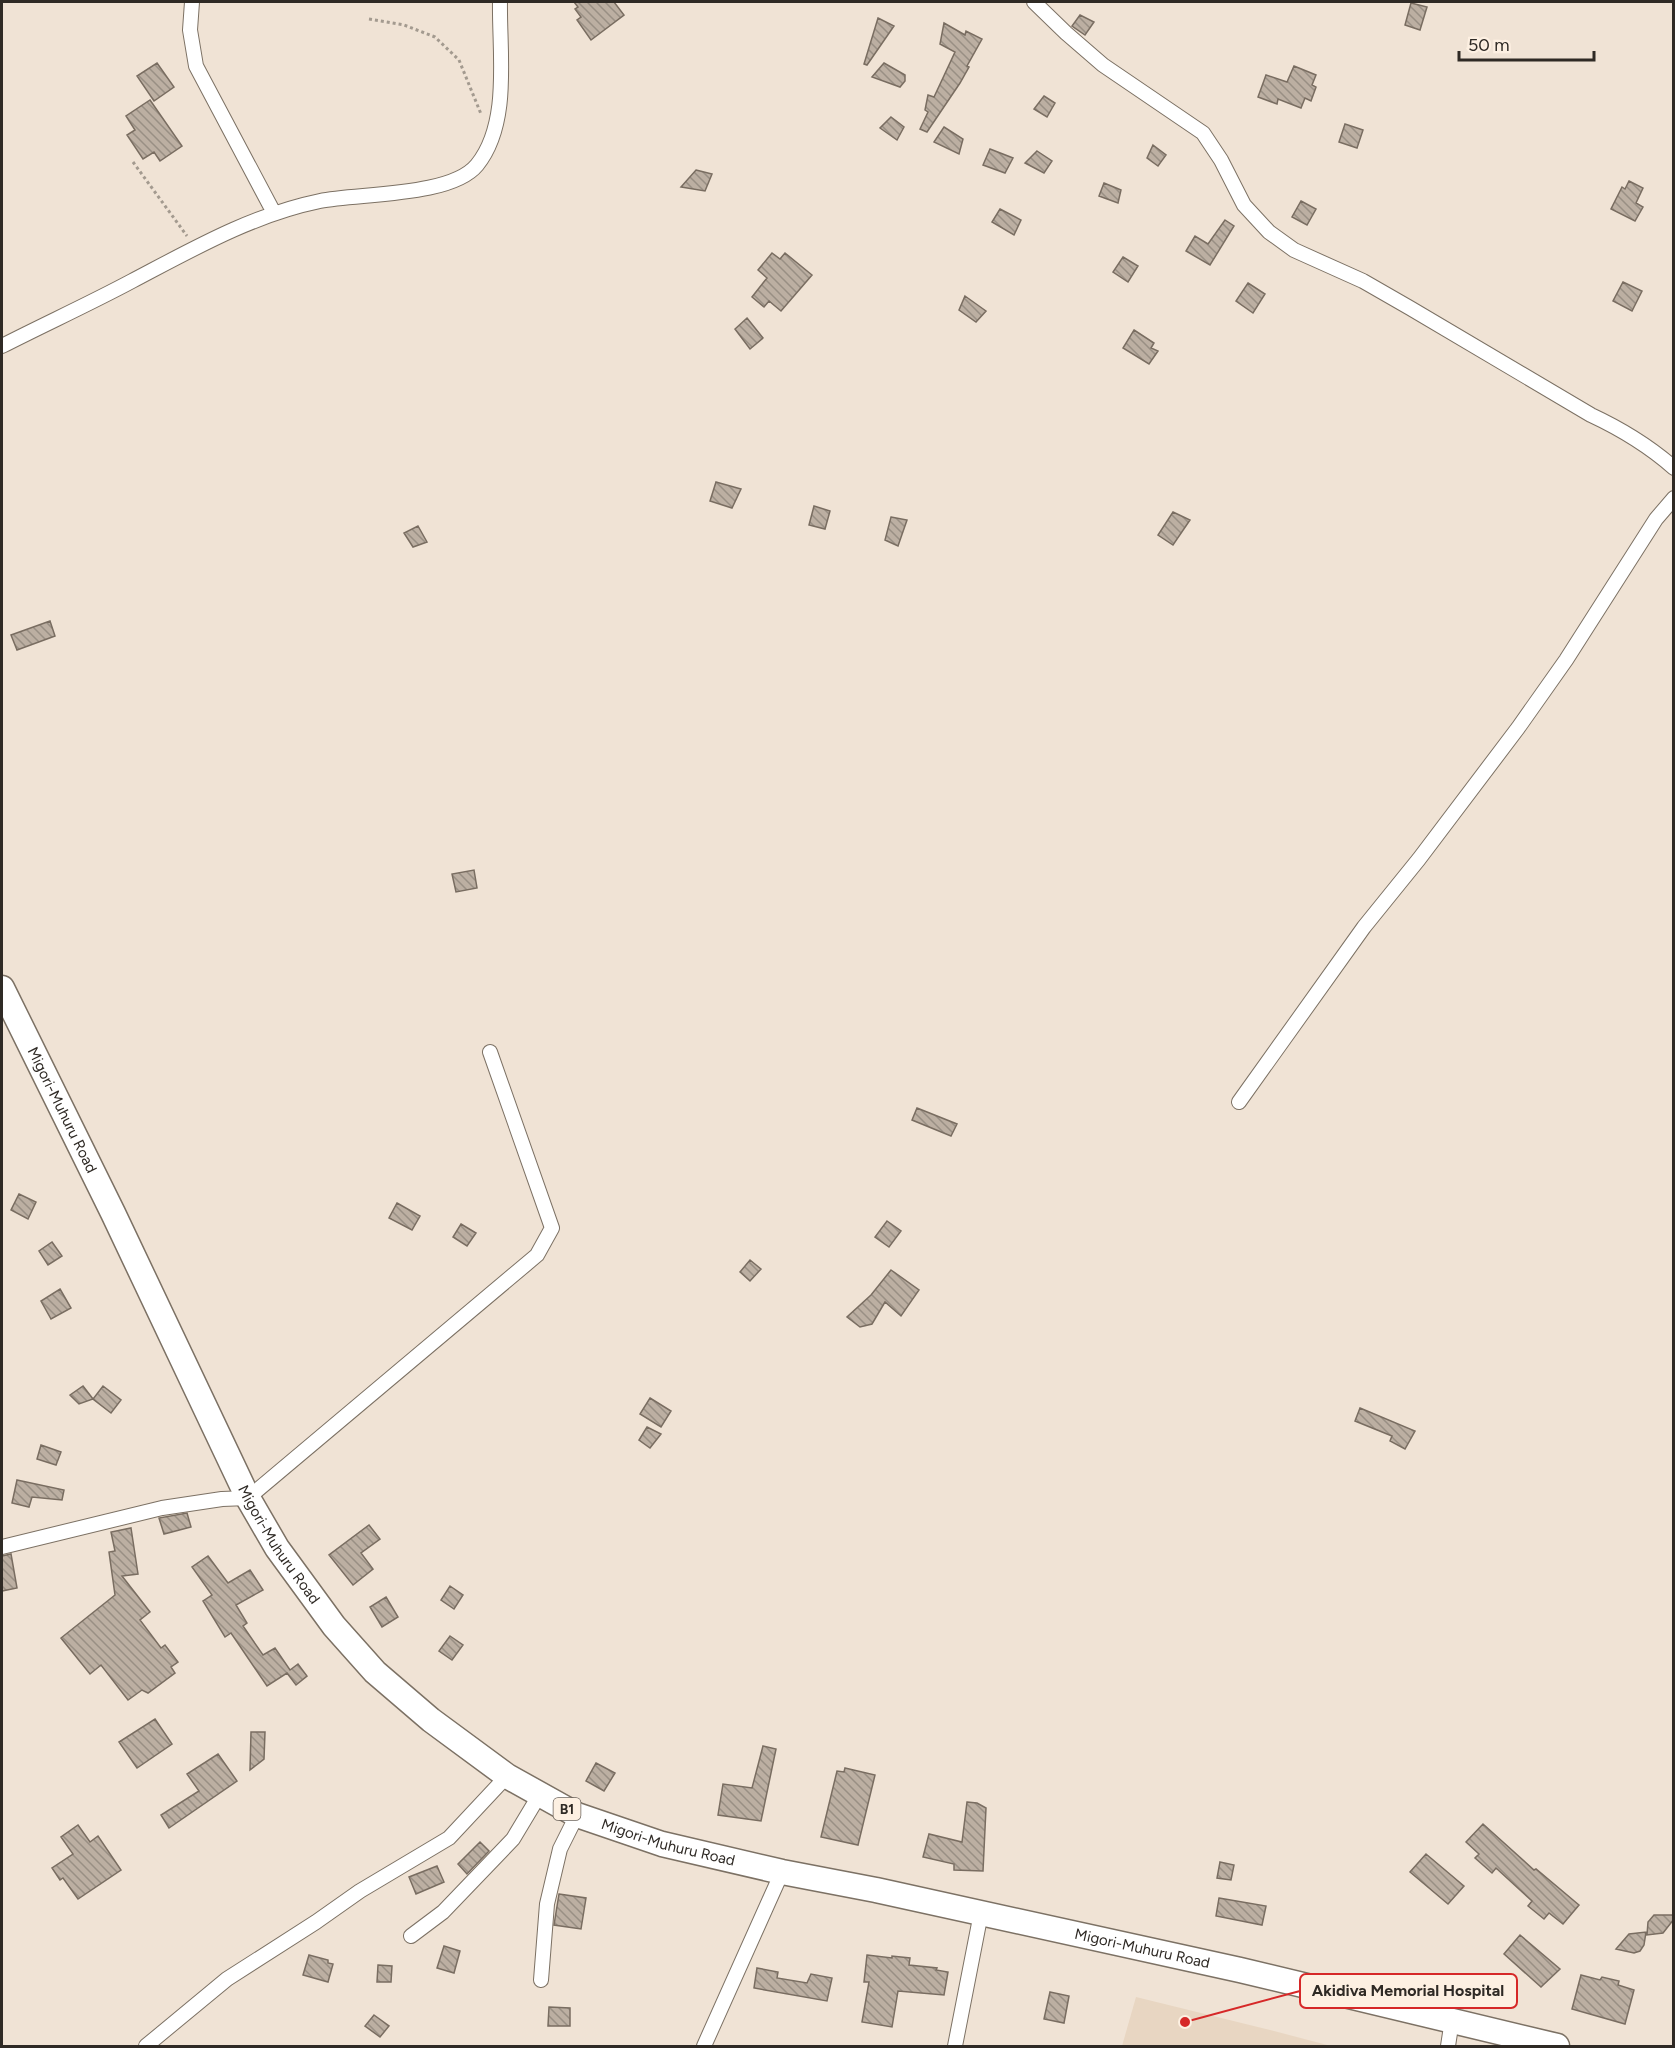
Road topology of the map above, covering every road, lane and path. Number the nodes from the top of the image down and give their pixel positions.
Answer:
1 (192, 2) edge
2 (500, 2) edge
3 (1035, 2) edge
4 (369, 19) dead end
5 (491, 139) junction
6 (133, 162) dead end
7 (274, 213) junction
8 (195, 247) junction
9 (2, 346) edge
10 (1674, 468) edge
11 (1674, 498) edge
12 (2, 988) edge
13 (490, 1052) dead end
14 (1239, 1102) dead end
15 (248, 1498) junction
16 (2, 1547) edge
17 (507, 1776) junction
18 (540, 1794) junction
19 (577, 1815) junction
20 (782, 1872) junction
21 (981, 1913) junction
22 (411, 1936) dead end
23 (541, 1980) dead end
24 (1452, 2020) junction
25 (146, 2046) edge
26 (704, 2046) edge
27 (955, 2046) edge
28 (1448, 2046) edge
29 (1557, 2046) edge

1 - 7 street
2 - 5 street
3 - 10 street
4 - 5 path
5 - 7 street
6 - 8 path
7 - 8 street
8 - 9 street
11 - 14 street
12 - 15 highway, Migori-Muhuru Road / B1
13 - 15 street
15 - 16 street
15 - 17 highway, Migori-Muhuru Road / B1
17 - 18 highway, Migori-Muhuru Road / B1
17 - 25 street
18 - 19 highway, Migori-Muhuru Road / B1
18 - 22 street
19 - 20 highway, Migori-Muhuru Road / B1
19 - 23 street
20 - 21 highway, Migori-Muhuru Road / B1
20 - 26 street
21 - 24 highway, Migori-Muhuru Road / B1
21 - 27 street
24 - 28 street
24 - 29 highway, Migori-Muhuru Road / B1

